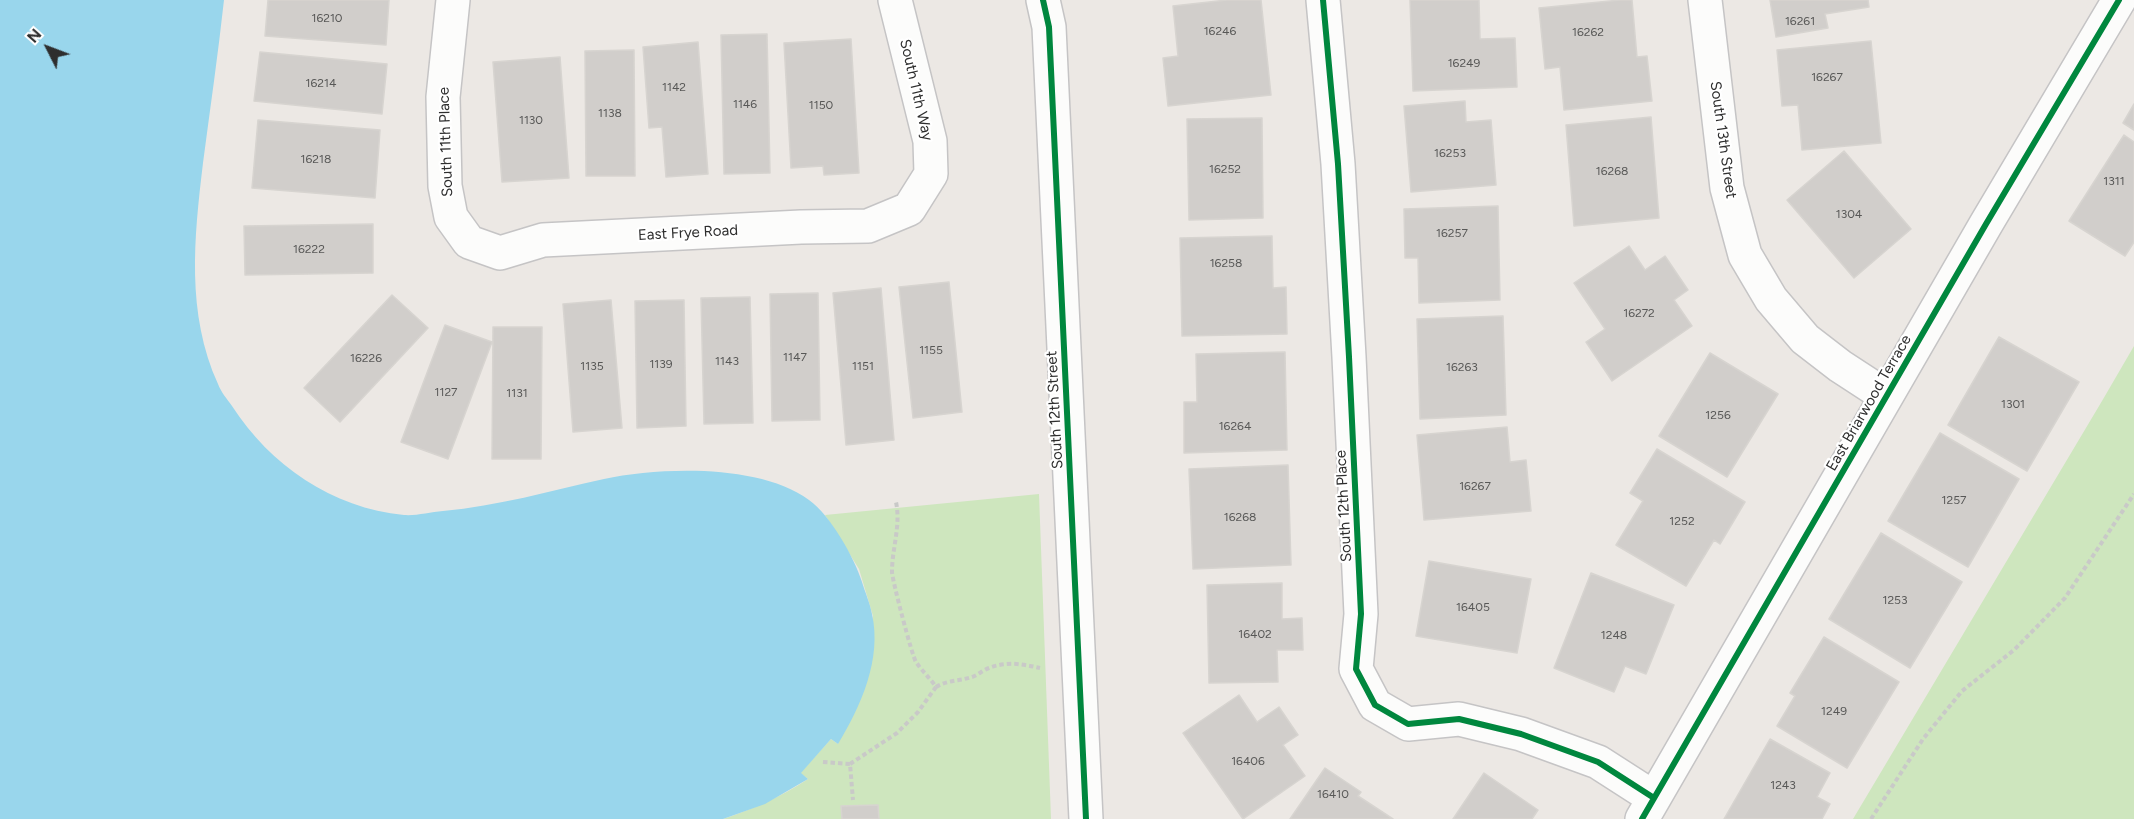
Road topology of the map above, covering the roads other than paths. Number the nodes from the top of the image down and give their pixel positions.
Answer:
1 (453, 0) edge
2 (895, 0) edge
3 (1043, 0) edge
4 (1323, 0) edge
5 (1705, 0) edge
6 (2119, 0) edge
7 (909, 209) joint
8 (469, 242) joint
9 (1886, 396) junction
10 (1648, 809) edge
11 (1086, 819) edge

1 - 8 street, South 11th Place
2 - 7 street, South 11th Way
3 - 11 street, South 12th Street
4 - 10 street, South 12th Place
5 - 9 street, South 13th Street
6 - 9 street, East Briarwood Terrace
7 - 8 street, East Frye Road
9 - 10 street, East Briarwood Terrace

